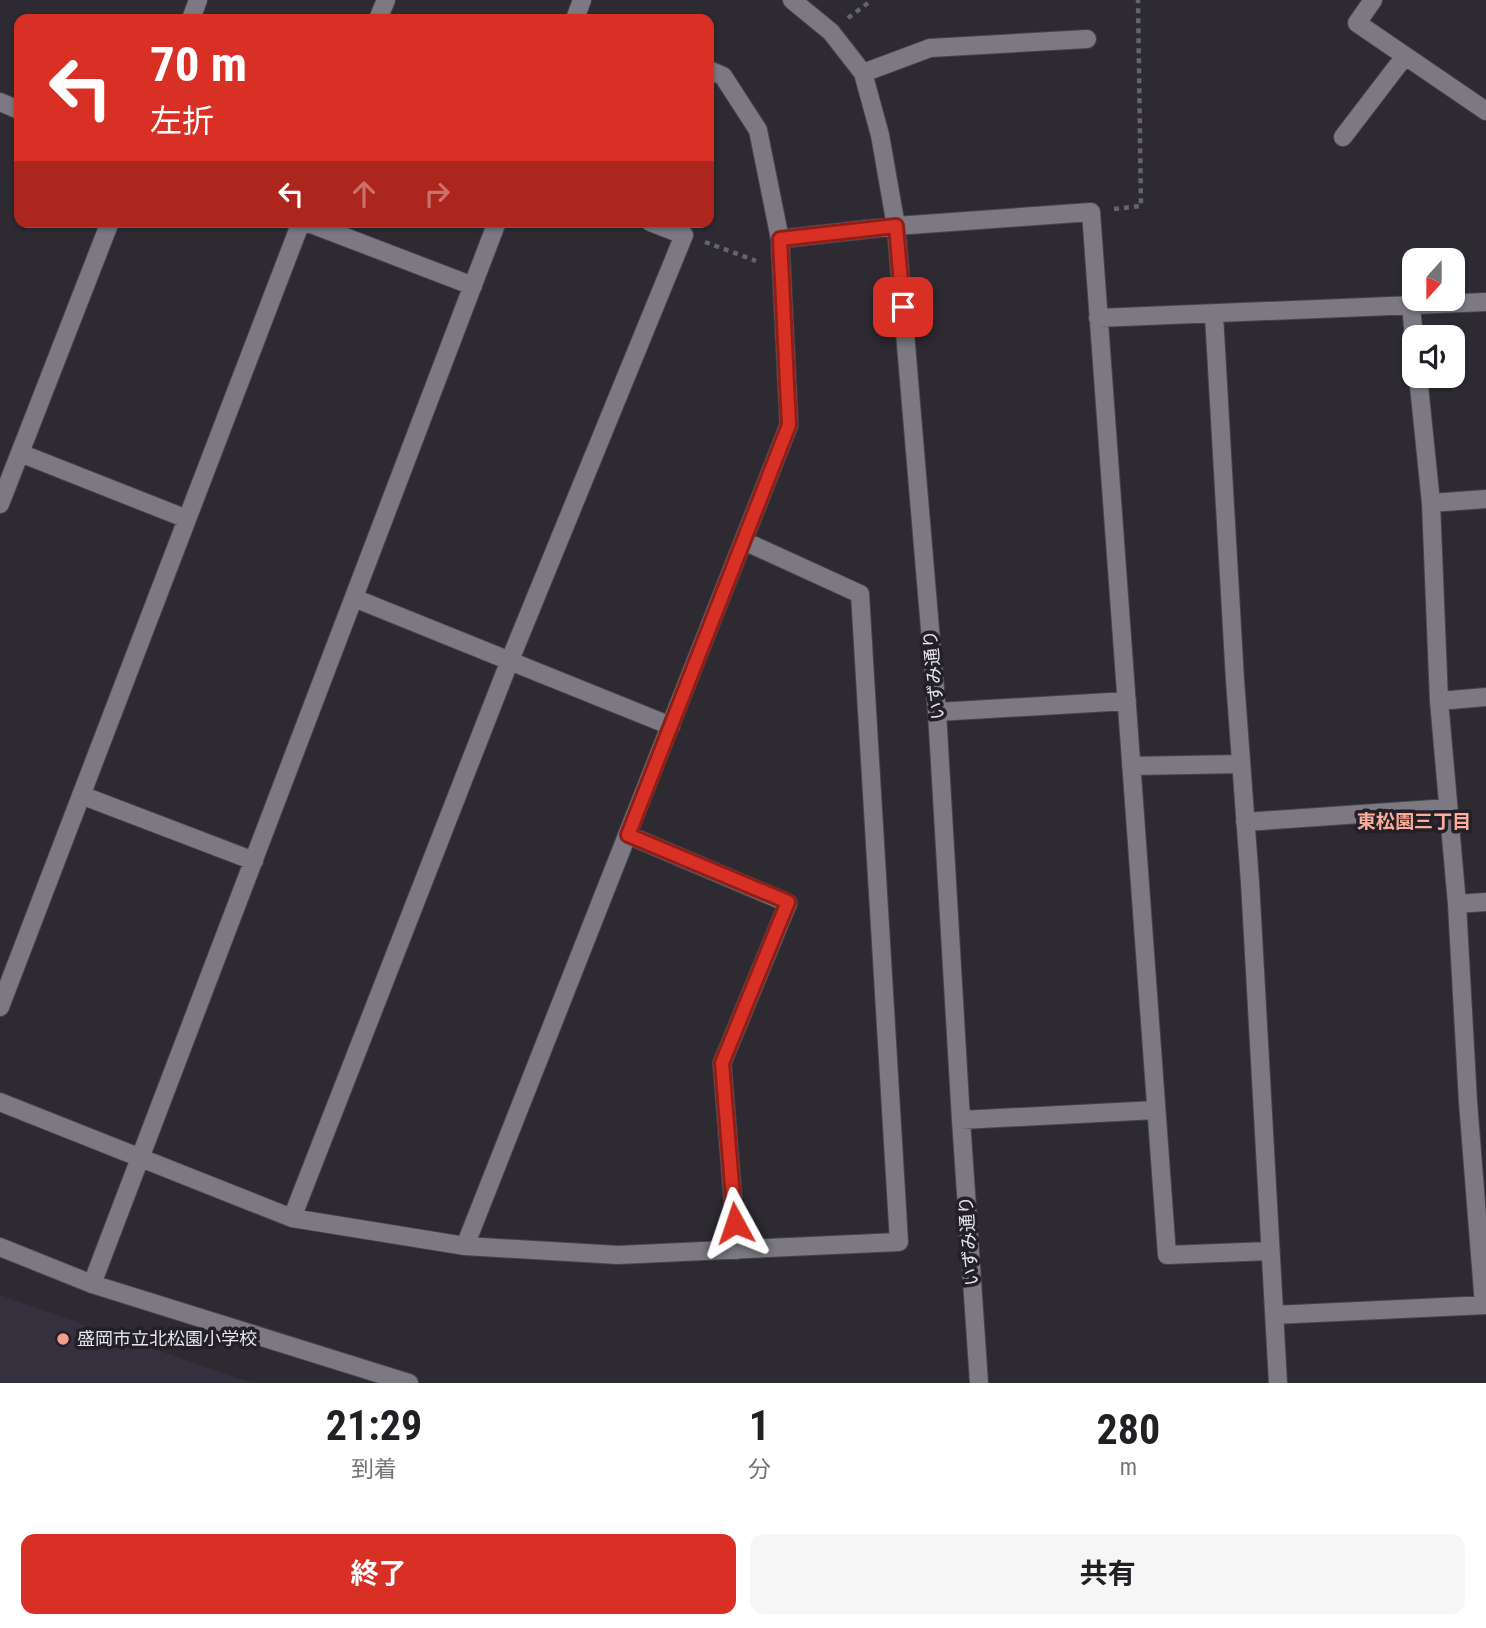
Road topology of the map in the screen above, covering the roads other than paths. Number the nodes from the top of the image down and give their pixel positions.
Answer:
1 (792, 0) edge
2 (1373, 0) edge
3 (1087, 39) dead end
4 (1405, 56) junction
5 (714, 72) edge
6 (863, 73) junction
7 (1486, 111) edge
8 (1343, 137) dead end
9 (896, 226) junction
10 (108, 228) edge
11 (299, 228) edge
12 (322, 228) edge
13 (495, 228) edge
14 (666, 228) edge
15 (780, 239) junction
16 (473, 286) junction
17 (1486, 302) edge
18 (1465, 303) edge
19 (1402, 306) edge
20 (1214, 315) junction
21 (1098, 318) junction
22 (1419, 388) edge
23 (20, 453) junction
24 (1486, 499) edge
25 (1431, 503) junction
26 (0, 504) edge
27 (187, 519) junction
28 (744, 541) junction
29 (354, 598) junction
30 (510, 660) junction
31 (1486, 697) edge
32 (1127, 701) junction
33 (1438, 701) junction
34 (937, 712) junction
35 (671, 726) junction
36 (1241, 764) junction
37 (1132, 766) junction
38 (81, 795) junction
39 (1448, 808) junction
40 (1245, 822) junction
41 (628, 835) junction
42 (254, 861) junction
43 (1486, 902) edge
44 (1457, 904) junction
45 (0, 1007) edge
46 (1477, 1101) edge
47 (0, 1102) edge
48 (1156, 1110) junction
49 (961, 1120) junction
50 (141, 1157) junction
51 (292, 1218) junction
52 (465, 1246) junction
53 (0, 1247) edge
54 (737, 1250) junction
55 (1270, 1251) junction
56 (92, 1284) junction
57 (1485, 1305) edge
58 (1274, 1315) junction
59 (409, 1383) edge
60 (979, 1383) edge
61 (1278, 1383) edge

1 - 6 street, いずみ通り
2 - 4 street
3 - 6 street
4 - 7 street
4 - 8 street
5 - 15 street
6 - 9 street, いずみ通り
9 - 15 street
9 - 21 street
9 - 34 street, いずみ通り
10 - 23 street
11 - 27 street
12 - 16 street
13 - 16 street
14 - 30 street
15 - 28 street
16 - 29 street
17 - 18 street
19 - 20 street
20 - 21 street
20 - 36 street
21 - 32 street
22 - 25 street
23 - 26 street
23 - 27 street
24 - 25 street
25 - 33 street
27 - 38 street
28 - 35 street
28 - 54 street
29 - 30 street
29 - 42 street
30 - 35 street
30 - 51 street
31 - 33 street
32 - 34 street
32 - 37 street
33 - 39 street
34 - 49 street, いずみ通り
35 - 41 street
36 - 37 street
36 - 40 street
37 - 48 street
38 - 42 street
38 - 45 street
39 - 40 street
39 - 44 street
40 - 55 street
41 - 52 street
41 - 54 street
42 - 50 street
43 - 44 street
44 - 46 street
46 - 57 street
47 - 50 street
48 - 49 street
48 - 55 street
49 - 60 street, いずみ通り
50 - 51 street
50 - 56 street
51 - 52 street
52 - 54 street
53 - 56 street
55 - 58 street
56 - 59 street
57 - 58 street
58 - 61 street

